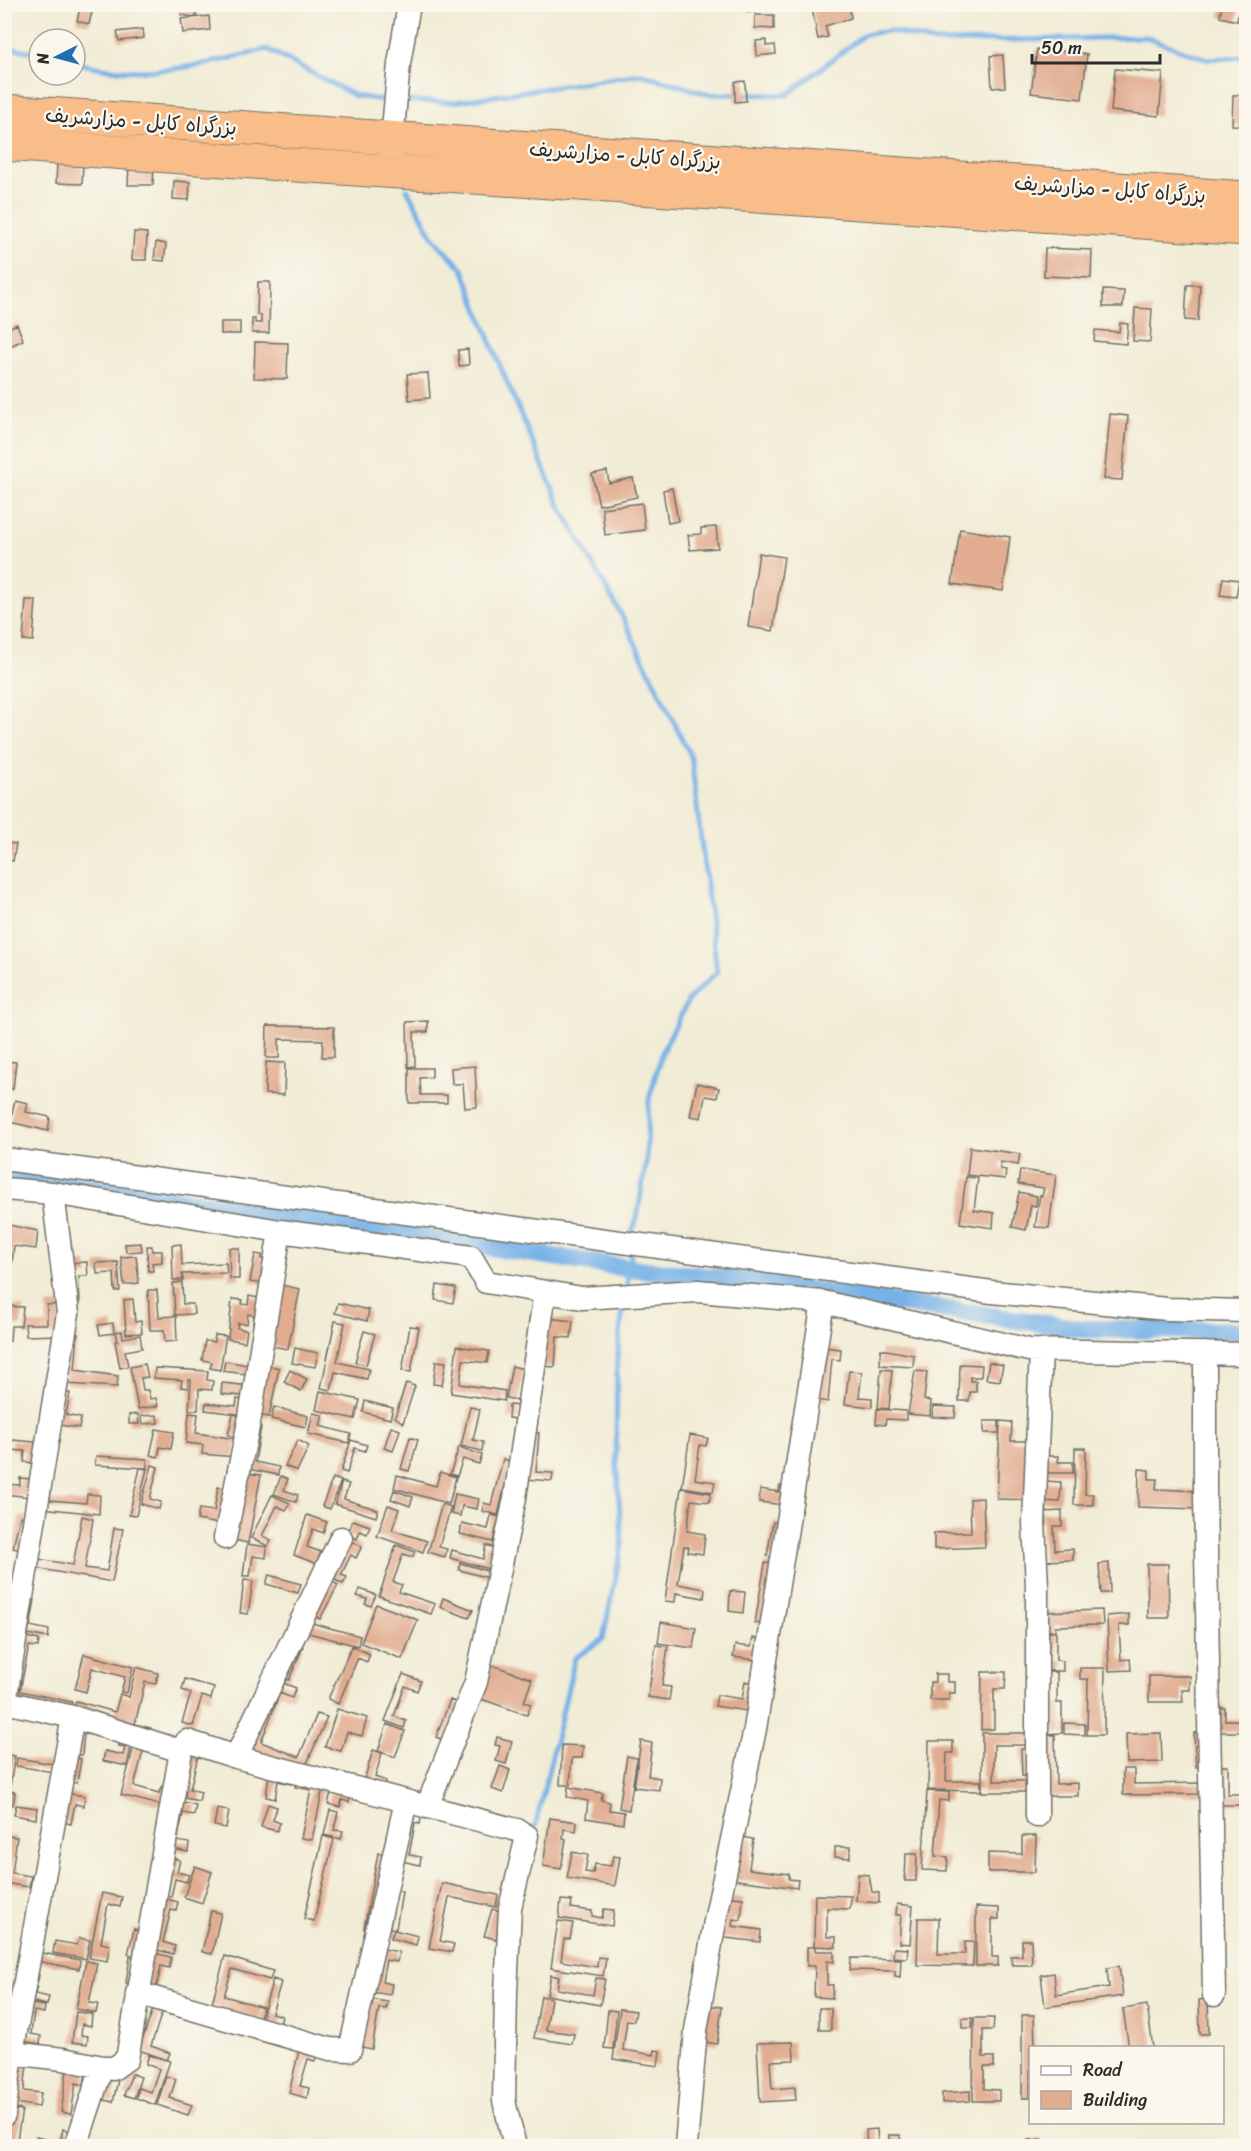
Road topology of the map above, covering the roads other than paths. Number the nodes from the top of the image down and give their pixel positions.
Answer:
1 (409, 4) edge
2 (4, 111) edge
3 (392, 139) junction
4 (4, 144) edge
5 (389, 173) junction
6 (1246, 198) edge
7 (1246, 229) edge
8 (4, 1159) edge
9 (4, 1189) edge
10 (53, 1193) junction
11 (280, 1231) junction
12 (545, 1292) junction
13 (823, 1302) junction
14 (1246, 1311) edge
15 (1041, 1350) junction
16 (1205, 1353) junction
17 (1246, 1354) edge
18 (225, 1538) dead end
19 (341, 1538) dead end
20 (9, 1669) edge
21 (73, 1717) junction
22 (181, 1750) junction
23 (236, 1757) junction
24 (417, 1804) junction
25 (1037, 1816) dead end
26 (137, 1993) junction
27 (1214, 1995) dead end
28 (8, 2052) edge
29 (102, 2067) junction
30 (4, 2115) edge
31 (76, 2146) edge
32 (515, 2146) edge
33 (686, 2146) edge

1 - 3 street
2 - 3 highway, بزرگراه کابل - مزارشریف
3 - 5 street
3 - 6 highway, بزرگراه کابل - مزارشریف
4 - 5 highway, بزرگراه کابل - مزارشریف
5 - 7 highway, بزرگراه کابل - مزارشریف
8 - 14 street
9 - 10 street
10 - 11 street
10 - 20 street
11 - 12 street
11 - 18 street
12 - 13 street
12 - 24 street
13 - 15 street
13 - 33 street
15 - 16 street
15 - 25 street
16 - 17 street
16 - 27 street
19 - 23 street
20 - 21 street
21 - 22 street
21 - 28 street
22 - 23 street
22 - 26 street
23 - 24 street
24 - 26 street
24 - 32 street
26 - 29 street
28 - 29 street
28 - 30 street
29 - 31 street

